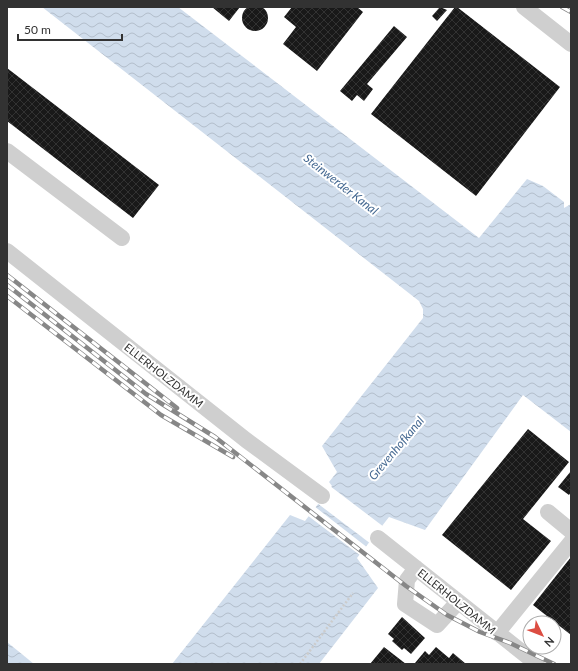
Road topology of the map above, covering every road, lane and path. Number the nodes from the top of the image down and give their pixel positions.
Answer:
1 (524, 7) edge
2 (571, 44) edge
3 (7, 151) edge
4 (122, 238) dead end
5 (7, 251) edge
6 (322, 496) dead end
7 (548, 512) dead end
8 (571, 531) edge
9 (378, 538) dead end
10 (571, 542) edge
11 (416, 568) junction
12 (353, 593) dead end
13 (458, 602) junction
14 (497, 633) junction
15 (300, 664) edge
16 (536, 664) edge

1 - 2 street
3 - 4 street
5 - 6 street, ELLERHOLZDAMM
7 - 8 street
9 - 11 street, ELLERHOLZDAMM
10 - 14 street
11 - 13 street, ELLERHOLZDAMM
11 - 13 street
12 - 15 path
13 - 14 street, ELLERHOLZDAMM
14 - 16 street, ELLERHOLZDAMM

